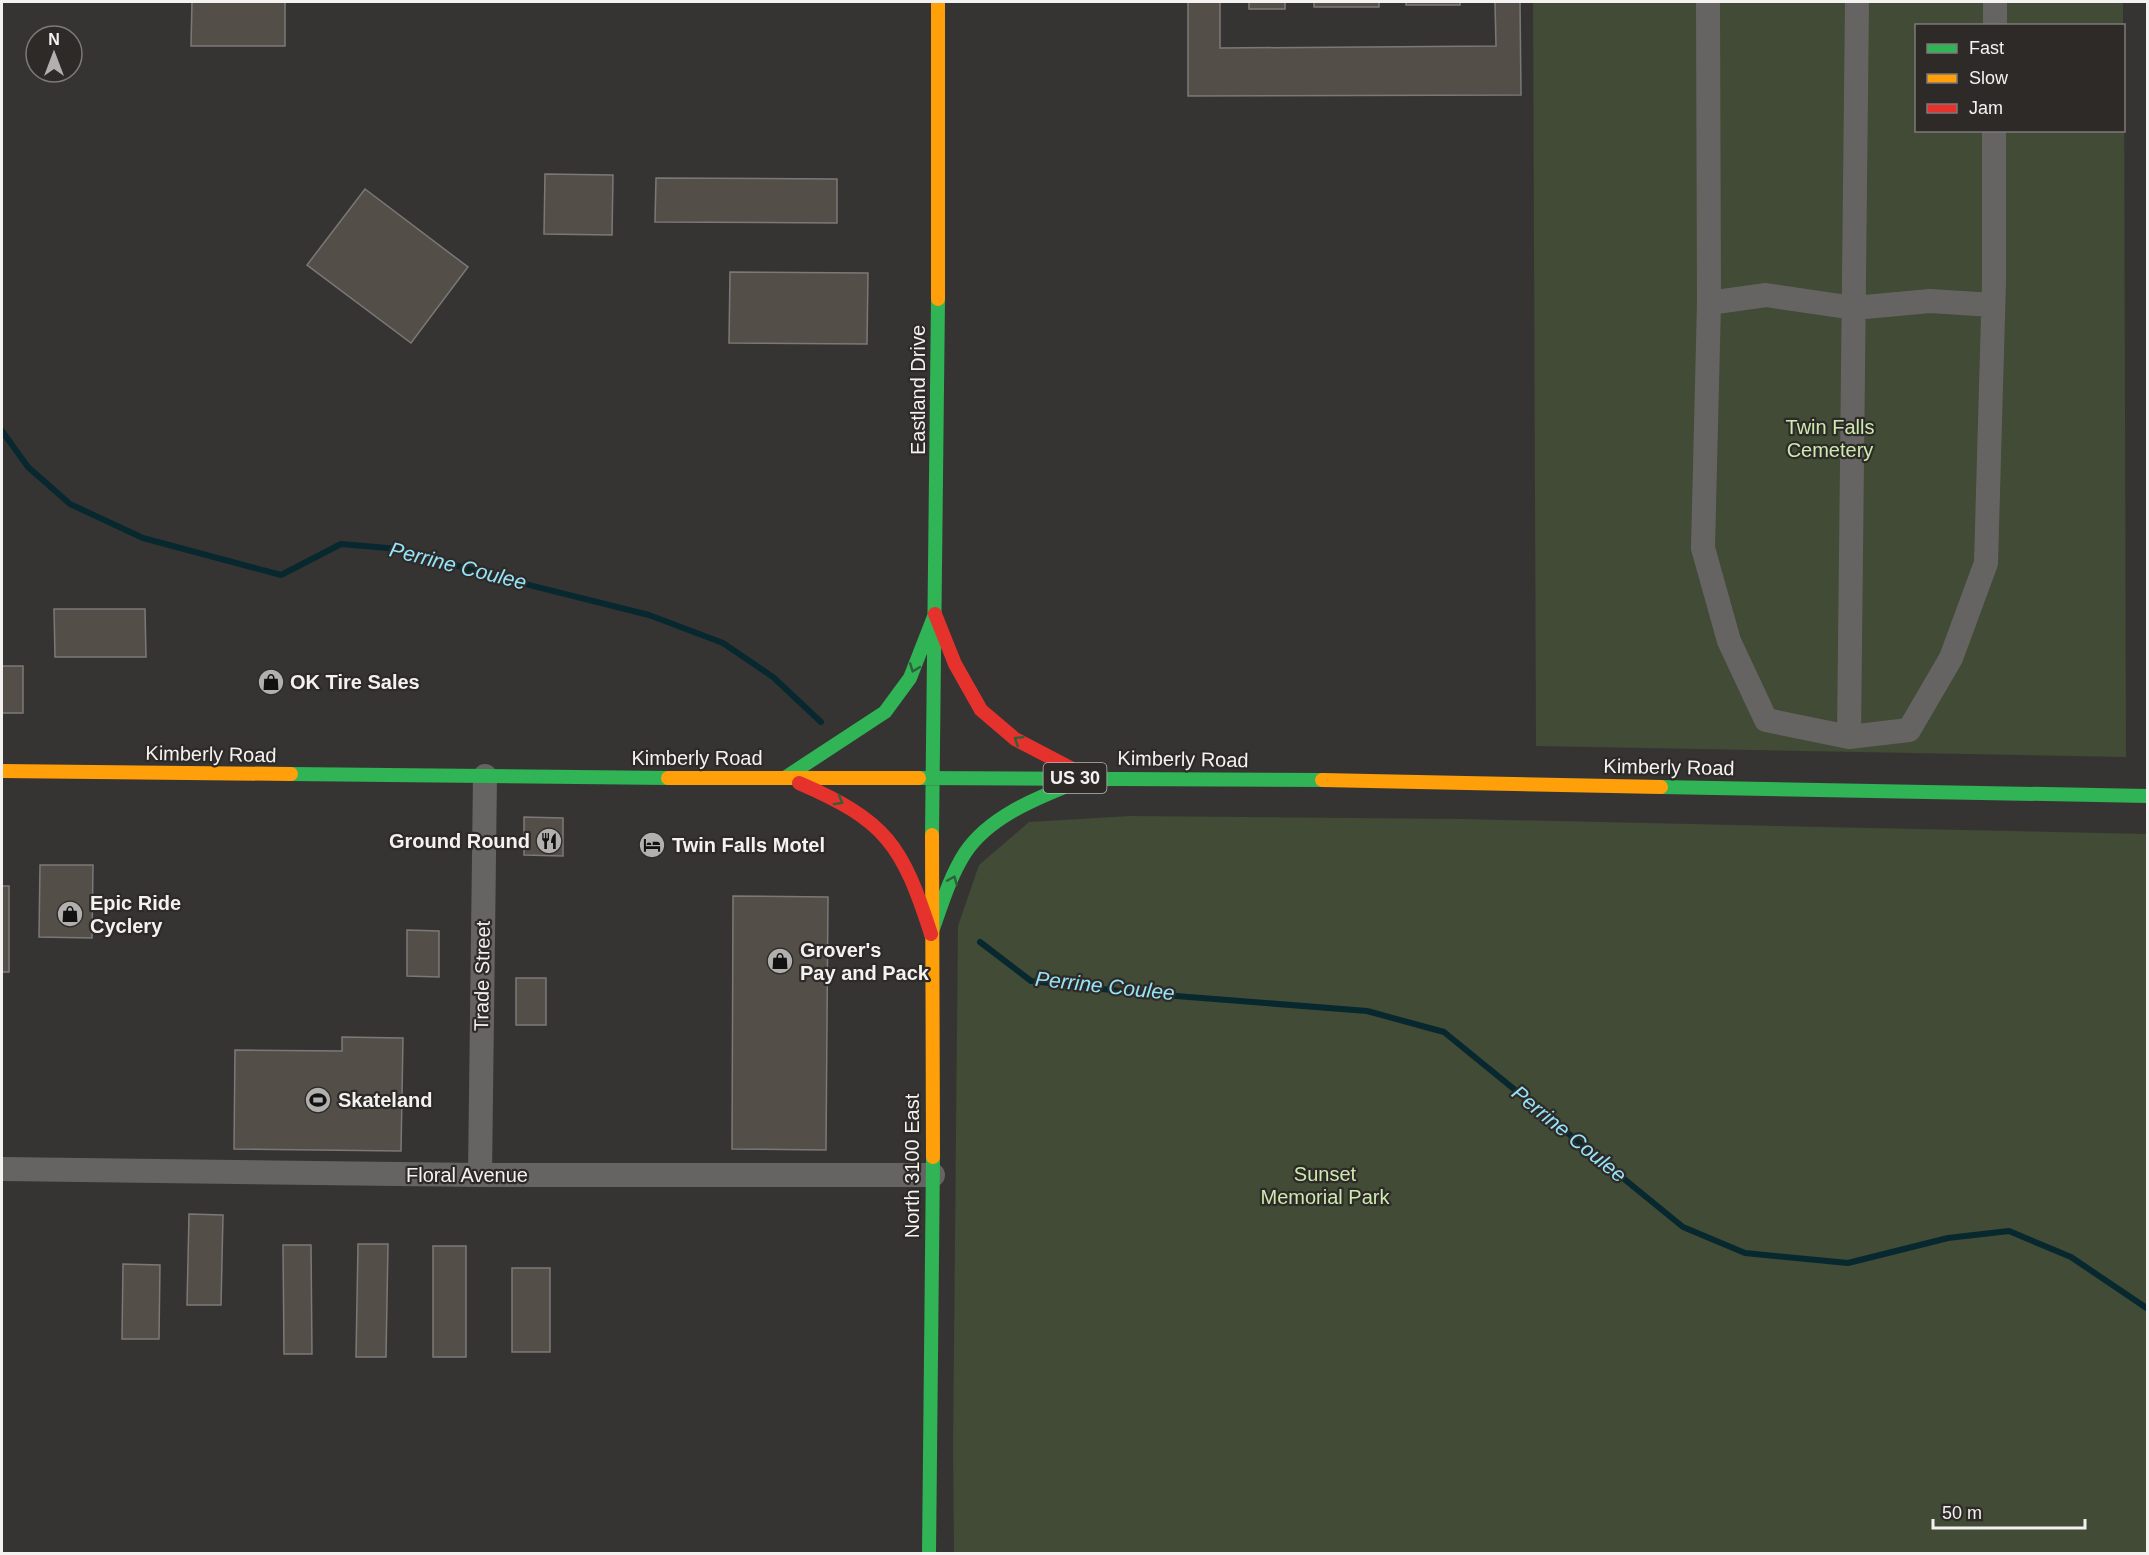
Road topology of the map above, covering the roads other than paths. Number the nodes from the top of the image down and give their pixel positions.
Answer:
1 (938, 2) edge
2 (1857, 2) edge
3 (1995, 2) edge
4 (1712, 3) edge
5 (1995, 24) edge
6 (1995, 132) edge
7 (1709, 303) junction
8 (1993, 305) junction
9 (1854, 308) junction
10 (935, 614) junction
11 (1849, 737) junction
12 (2, 771) edge
13 (484, 776) junction
14 (786, 777) junction
15 (1089, 777) junction
16 (934, 778) junction
17 (2148, 796) edge
18 (931, 934) junction
19 (2, 1169) edge
20 (480, 1175) junction
21 (933, 1175) junction
22 (929, 1554) edge

1 - 10 main road, Eastland Drive
2 - 9 street
3 - 5 street
4 - 7 street
6 - 8 street
7 - 9 street
7 - 11 street
8 - 9 street
8 - 11 street
9 - 11 street
10 -> 14 main road
15 -> 10 main road
10 - 16 main road, Eastland Drive
12 - 13 main road, Kimberly Road / US 30
13 - 14 main road, Kimberly Road / US 30
13 - 20 street, Trade Street
14 - 16 main road, Kimberly Road / US 30
14 -> 18 main road
15 - 16 main road, Kimberly Road / US 30
15 - 17 main road, Kimberly Road / US 30
18 -> 15 main road
16 - 18 main road, North 3100 East
18 - 21 main road, North 3100 East
19 - 20 street, Floral Avenue
20 - 21 street, Floral Avenue
21 - 22 main road, North 3100 East

